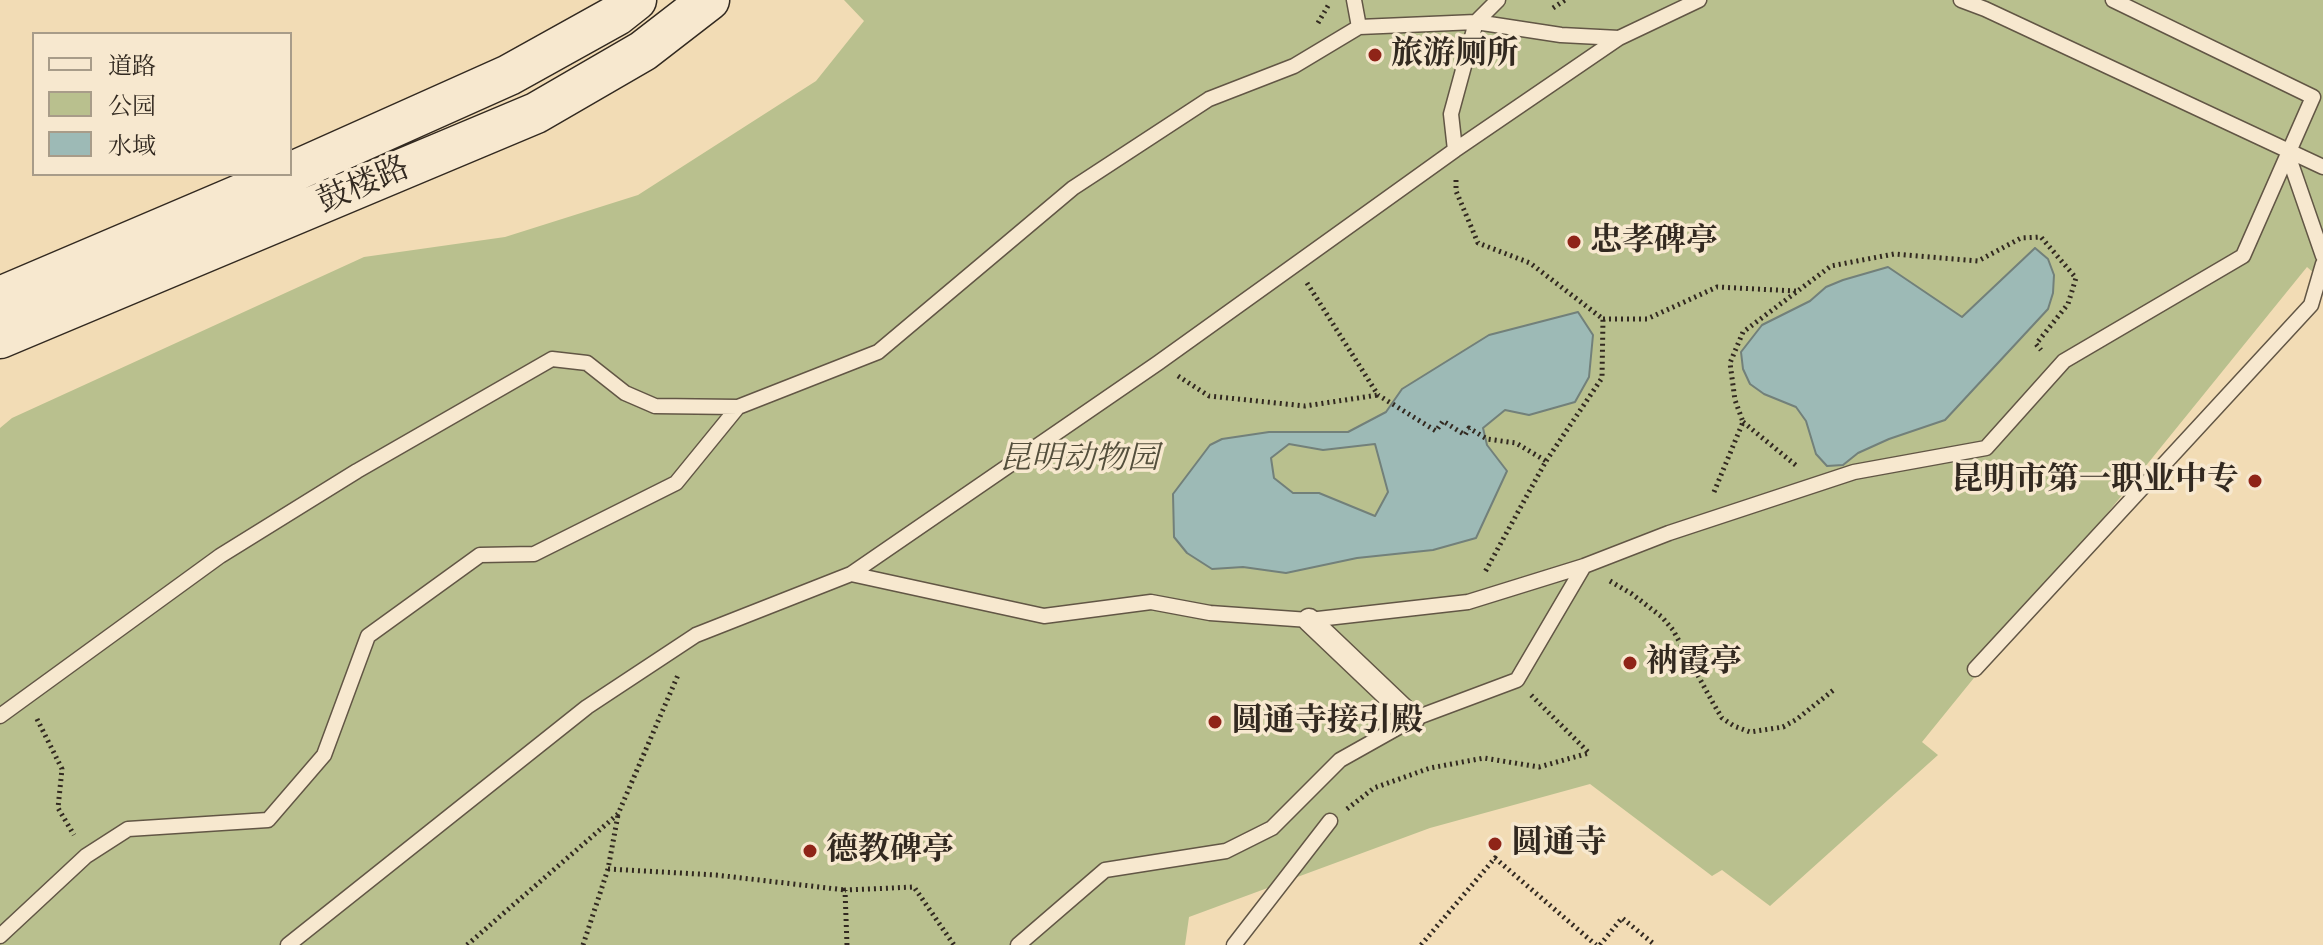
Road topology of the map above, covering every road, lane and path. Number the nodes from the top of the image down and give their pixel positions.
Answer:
1 (636, 0) edge
2 (709, 0) edge
3 (1354, 0) edge
4 (1498, 0) edge
5 (1699, 0) edge
6 (1961, 0) edge
7 (2113, 0) edge
8 (1476, 22) junction
9 (1359, 27) junction
10 (1619, 38) junction
11 (2318, 99) edge
12 (1455, 150) junction
13 (2287, 152) junction
14 (2323, 167) edge
15 (292, 173) edge
16 (284, 176) edge
17 (2323, 256) edge
18 (2323, 264) edge
19 (1296, 265) junction
20 (1797, 291) junction
21 (0, 297) edge
22 (1603, 319) junction
23 (0, 338) edge
24 (1158, 363) junction
25 (2057, 369) junction
26 (1378, 395) junction
27 (738, 407) junction
28 (1743, 422) junction
29 (1546, 461) junction
30 (1819, 484) junction
31 (1702, 523) junction
32 (1584, 566) junction
33 (851, 574) junction
34 (1468, 602) junction
35 (1309, 620) junction
36 (696, 635) junction
37 (1975, 669) dead end
38 (1517, 680) junction
39 (1836, 688) dead end
40 (27, 696) junction
41 (0, 716) edge
42 (1413, 719) junction
43 (618, 814) junction
44 (1330, 821) joint
45 (86, 856) junction
46 (608, 869) junction
47 (845, 890) junction
48 (0, 936) edge
49 (288, 945) edge
50 (467, 945) edge
51 (583, 945) edge
52 (847, 945) edge
53 (954, 945) edge
54 (1018, 945) edge
55 (1234, 945) edge
56 (1421, 945) edge
57 (1598, 945) edge
58 (1655, 945) edge

1 - 15 main road, 鼓楼路
2 - 23 main road, 鼓楼路
3 - 9 lane
4 - 8 lane
5 - 10 lane
6 - 13 lane
7 - 11 lane
8 - 9 lane
8 - 10 lane
8 - 12 lane
9 - 27 lane
10 - 12 lane
11 - 13 lane
12 - 19 lane
12 - 22 path
13 - 14 lane
13 - 17 lane
13 - 25 lane
16 - 21 main road, 鼓楼路
18 - 37 lane
19 - 24 lane
19 - 26 path
20 - 22 path
20 - 25 path
20 - 28 path
22 - 29 path
24 - 26 path
24 - 33 lane
25 - 30 lane
26 - 29 path
27 - 40 lane
27 - 45 lane
28 - 30 path
28 - 31 path
29 - 34 path
30 - 31 lane
31 - 32 lane
32 - 34 lane
32 - 38 lane
32 - 39 path
33 - 35 lane
33 - 36 lane
34 - 35 lane
35 - 42 street
36 - 43 path
36 - 49 lane
38 - 42 lane
38 - 44 path
40 - 41 lane
40 - 45 path
42 - 54 lane
43 - 46 path
43 - 50 path
44 - 55 lane
45 - 48 lane
46 - 47 path
46 - 51 path
47 - 52 path
47 - 53 path
56 - 57 path
57 - 58 path

